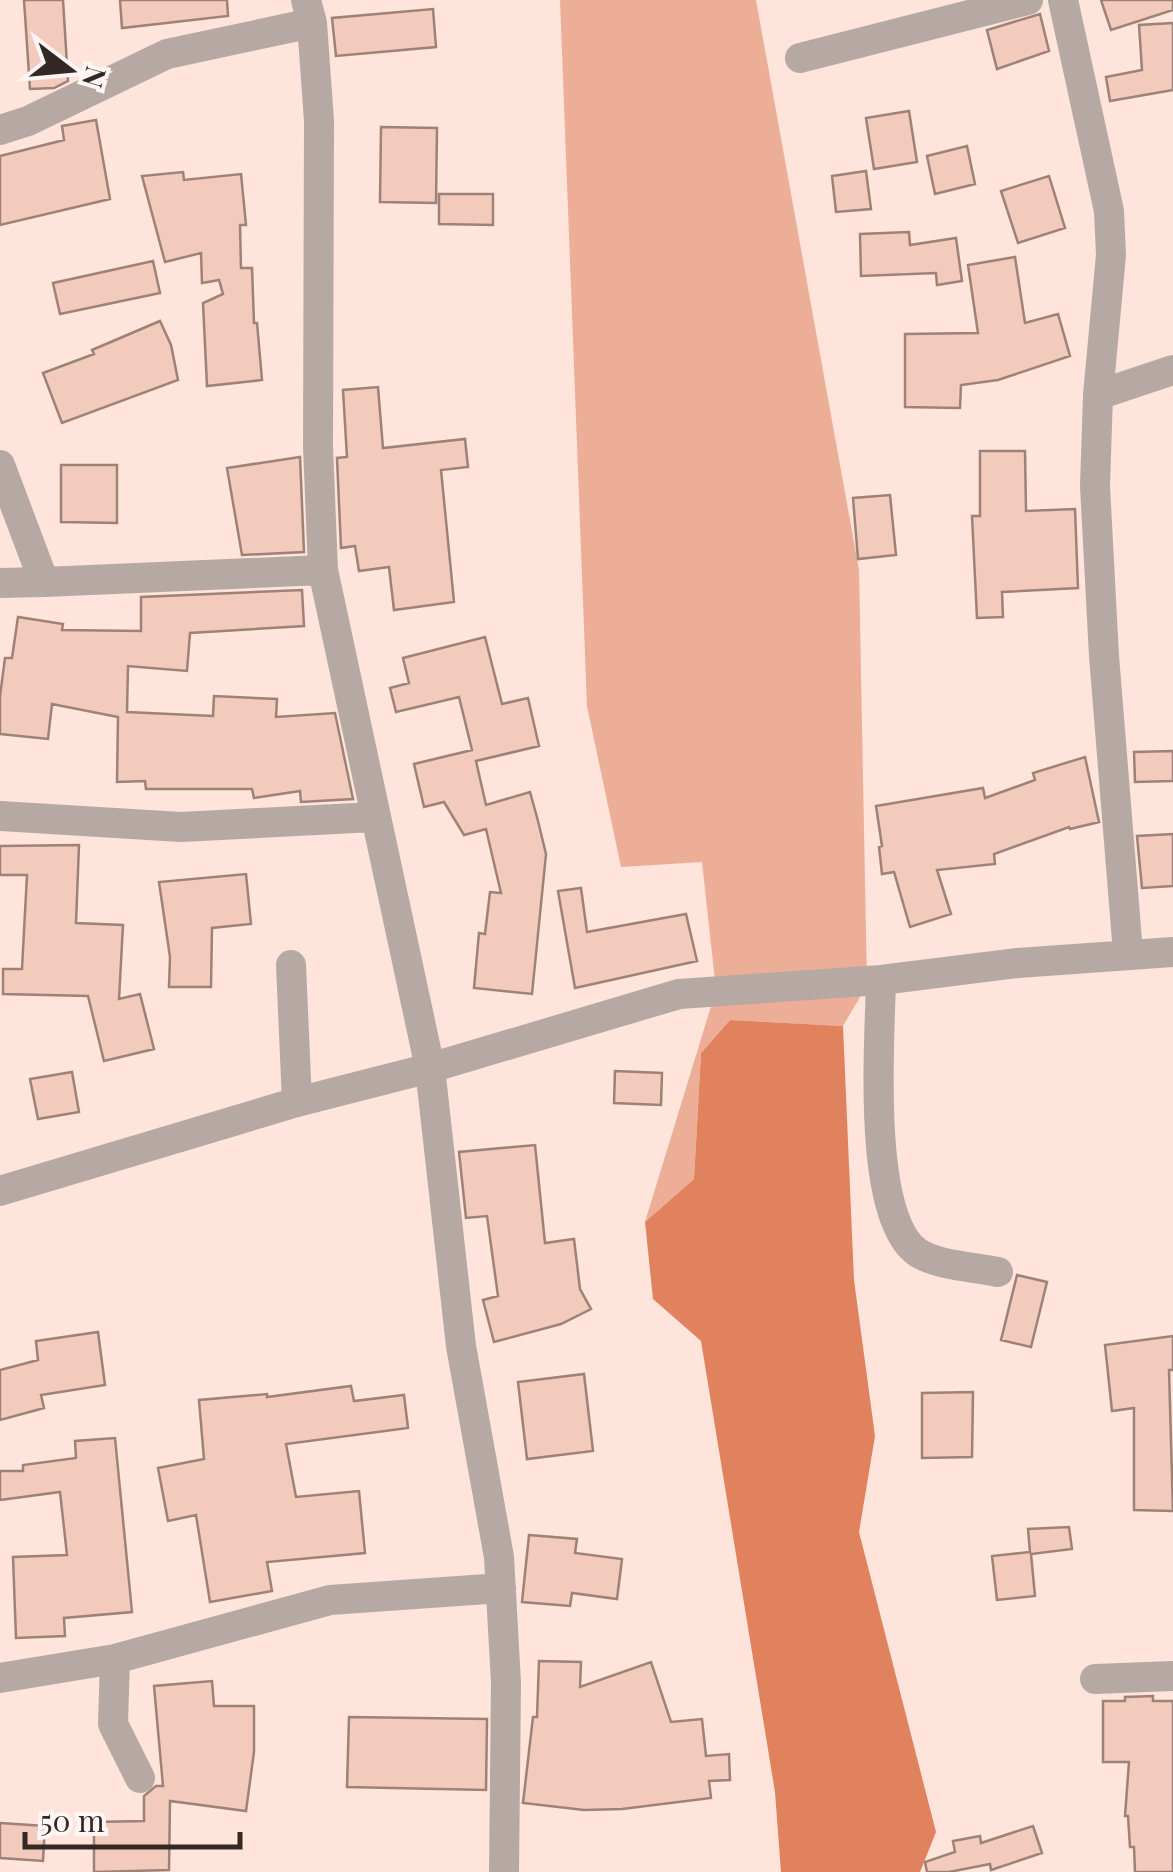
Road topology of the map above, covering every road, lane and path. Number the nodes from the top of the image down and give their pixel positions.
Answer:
1 (1028, 0) edge
2 (1063, 0) edge
3 (309, 11) edge
4 (800, 58) dead end
5 (0, 130) edge
6 (1173, 370) edge
7 (1098, 394) junction
8 (0, 465) edge
9 (324, 570) junction
10 (44, 582) junction
11 (0, 583) edge
12 (0, 816) edge
13 (374, 817) junction
14 (1173, 952) edge
15 (1128, 954) junction
16 (291, 965) dead end
17 (881, 980) junction
18 (430, 1068) junction
19 (297, 1102) junction
20 (0, 1191) edge
21 (998, 1272) dead end
22 (501, 1588) junction
23 (114, 1659) junction
24 (1173, 1676) edge
25 (0, 1678) edge
26 (1095, 1680) dead end
27 (140, 1778) dead end
28 (504, 1872) edge

1 - 4 street
2 - 7 street
3 - 5 street
3 - 9 street
6 - 7 street
7 - 15 street
8 - 10 street
9 - 10 street
9 - 13 street
10 - 11 street
12 - 13 street
13 - 18 street
14 - 15 street
15 - 17 street
16 - 19 street
17 - 18 street
17 - 21 street
18 - 19 street
18 - 22 street
19 - 20 street
22 - 23 street
22 - 28 street
23 - 25 street
23 - 27 street
24 - 26 street

